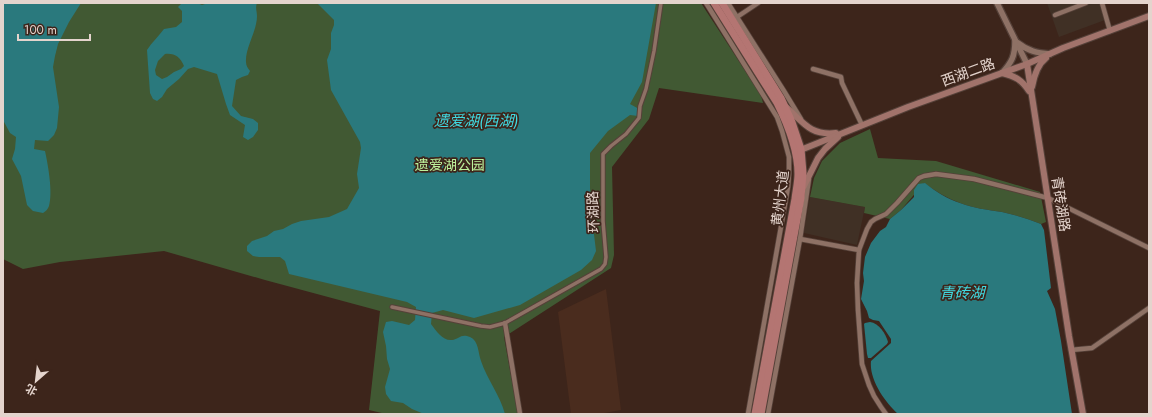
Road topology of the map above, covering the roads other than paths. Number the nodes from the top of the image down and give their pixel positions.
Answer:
1 (661, 3) edge
2 (706, 3) edge
3 (714, 3) edge
4 (722, 3) edge
5 (728, 3) edge
6 (758, 3) edge
7 (997, 3) edge
8 (1086, 3) edge
9 (1102, 3) edge
10 (1055, 15) dead end
11 (1149, 16) edge
12 (737, 17) junction
13 (1110, 30) junction
14 (1016, 41) junction
15 (1050, 54) junction
16 (1027, 64) junction
17 (813, 69) dead end
18 (1002, 73) junction
19 (1031, 94) junction
20 (784, 104) junction
21 (803, 122) junction
22 (862, 126) junction
23 (844, 133) junction
24 (798, 150) junction
25 (809, 176) junction
26 (802, 191) junction
27 (1048, 198) junction
28 (800, 239) junction
29 (1149, 248) edge
30 (860, 250) junction
31 (392, 307) dead end
32 (1149, 308) edge
33 (505, 323) junction
34 (1071, 350) junction
35 (520, 414) edge
36 (748, 414) edge
37 (755, 414) edge
38 (761, 414) edge
39 (768, 414) edge
40 (886, 414) edge
41 (1082, 414) edge

1 - 33 street, 环湖路
2 - 36 street
3 - 24 main road, 黄州大道
4 - 20 main road, 黄州大道
5 - 12 street
6 - 12 street
7 - 14 street, 青砖湖路
8 - 10 street
9 - 13 street
11 - 13 main road, 西湖二路
12 - 21 street
13 - 15 main road, 西湖二路
14 - 15 street
14 - 16 street, 青砖湖路
14 - 18 street
15 - 16 main road, 西湖二路
15 - 19 main road
16 - 18 main road, 西湖二路
16 - 19 main road, 青砖湖路
17 - 22 street
18 - 19 main road
18 - 22 main road, 西湖二路
19 - 27 main road, 青砖湖路
20 - 21 main road
20 - 24 main road, 黄州大道
21 - 23 main road
22 - 23 main road, 西湖二路
23 - 24 main road, 西湖二路
23 - 25 main road
24 - 26 main road, 黄州大道
24 - 37 main road, 黄州大道
25 - 26 main road
25 - 28 street
26 - 38 main road, 黄州大道
27 - 29 street
27 - 30 street
27 - 34 main road, 青砖湖路
28 - 30 street
28 - 39 street
30 - 40 street
31 - 33 street, 环湖路
32 - 34 street
33 - 35 street
34 - 41 main road, 青砖湖路

